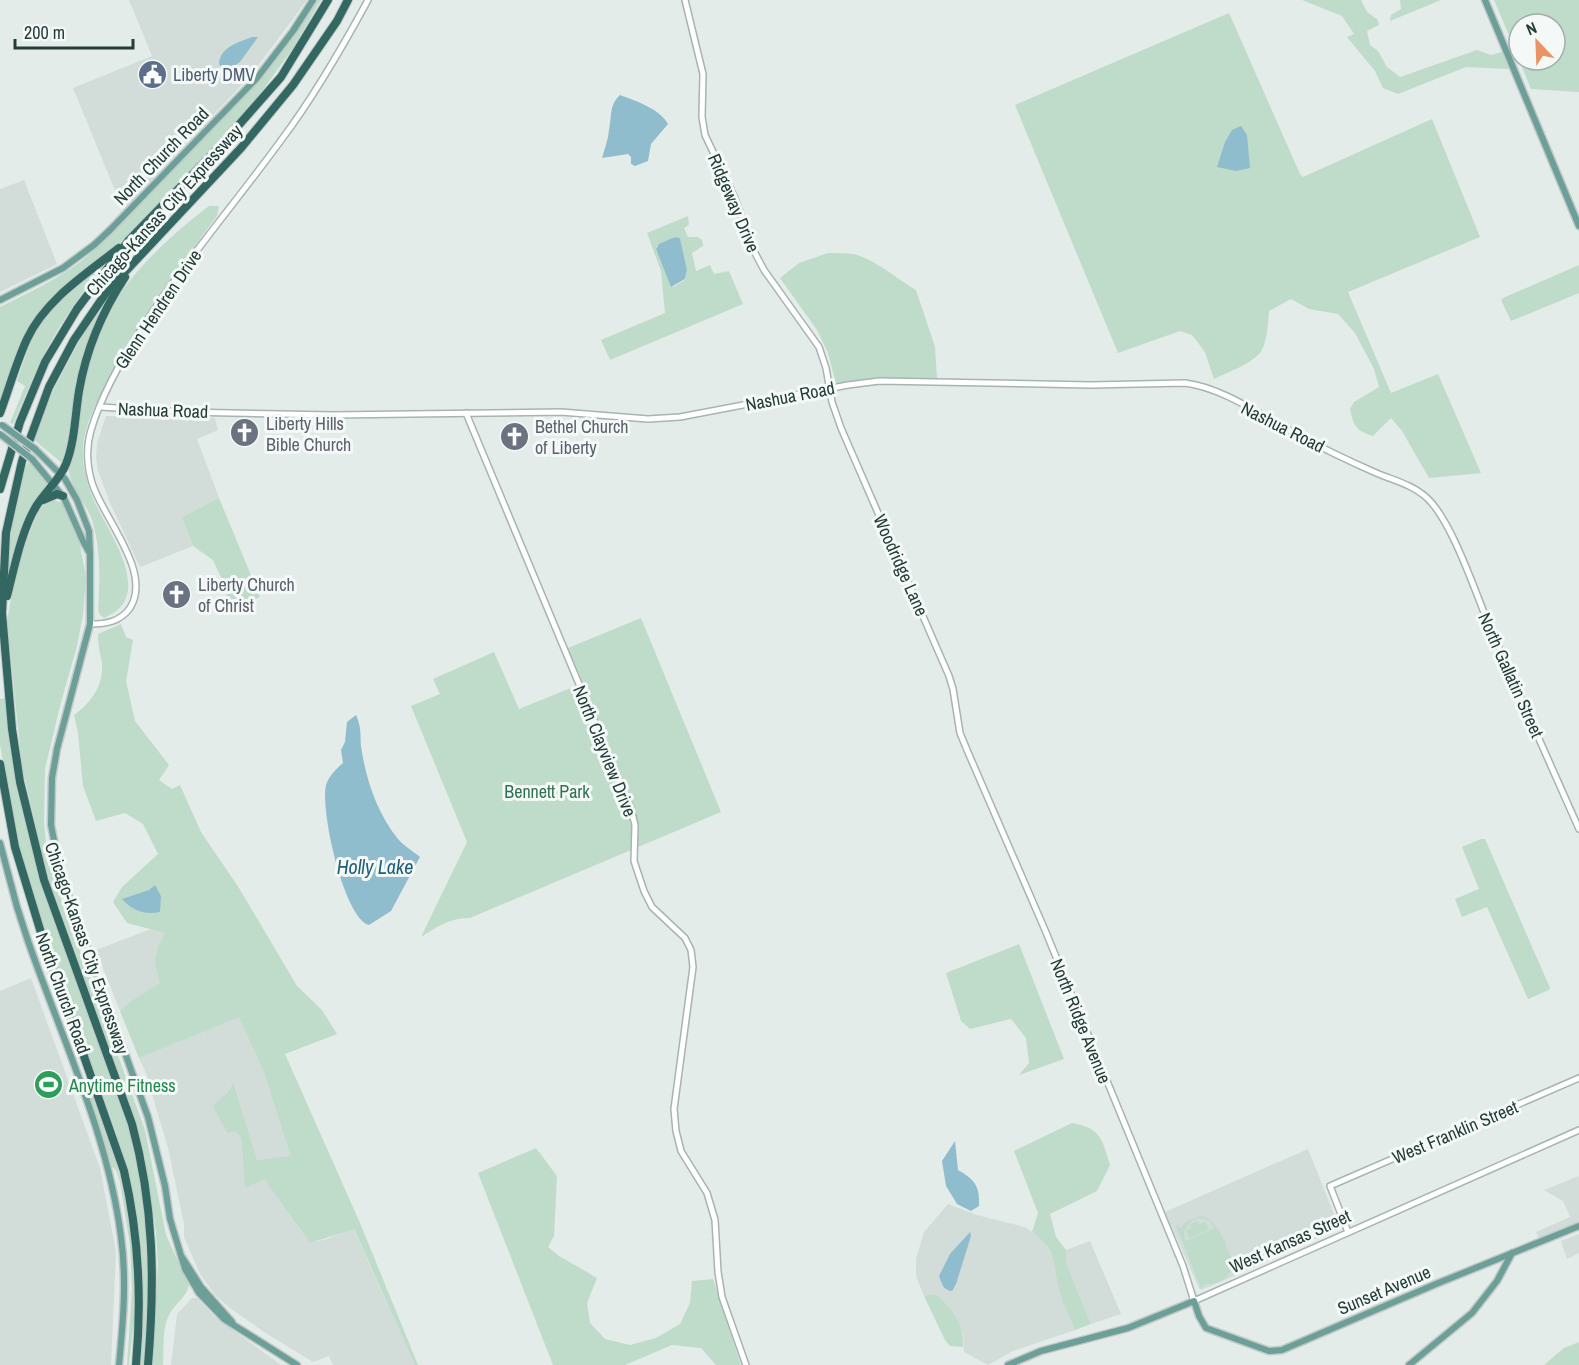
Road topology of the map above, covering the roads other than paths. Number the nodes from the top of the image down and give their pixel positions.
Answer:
1 (313, 0) edge
2 (328, 0) edge
3 (348, 0) edge
4 (368, 0) edge
5 (685, 0) edge
6 (1485, 0) edge
7 (1579, 226) edge
8 (129, 240) junction
9 (137, 258) junction
10 (0, 300) edge
11 (830, 389) junction
12 (100, 407) junction
13 (0, 413) edge
14 (466, 413) junction
15 (1, 424) edge
16 (0, 434) edge
17 (60, 474) junction
18 (53, 483) junction
19 (0, 489) edge
20 (63, 496) junction
21 (39, 502) junction
22 (1443, 521) joint
23 (90, 553) junction
24 (2, 613) junction
25 (90, 624) junction
26 (964, 743) joint
27 (0, 764) edge
28 (1579, 829) edge
29 (0, 843) edge
30 (1579, 1078) edge
31 (1579, 1130) edge
32 (1579, 1226) edge
33 (1348, 1232) junction
34 (1512, 1253) junction
35 (1194, 1301) junction
36 (119, 1365) edge
37 (136, 1365) edge
38 (148, 1365) edge
39 (297, 1365) edge
40 (746, 1365) edge
41 (1008, 1365) edge
42 (1409, 1365) edge

1 - 10 main road, North Church Road
2 - 8 highway, Chicago-Kansas City Expressway
3 - 9 highway, Chicago-Kansas City Expressway
4 - 12 street, Glenn Hendren Drive
5 - 11 street, Ridgeway Drive
6 - 7 main road
8 - 13 highway
8 - 19 highway, Chicago-Kansas City Expressway
9 - 17 highway
9 - 24 highway, Chicago-Kansas City Expressway
11 - 14 street, Nashua Road
11 - 22 street, Nashua Road
11 - 26 street, Woodridge Lane
12 - 14 street, Nashua Road
12 - 25 street, Glenn Hendren Drive
14 - 40 street, North Clayview Drive
15 - 17 main road, bridge
16 - 18 main road, bridge
17 - 18 highway
17 - 23 main road
18 - 20 main road
18 - 21 highway
20 - 21 highway
20 - 23 main road
21 - 24 highway
22 - 28 street, North Gallatin Street
23 - 25 main road
24 - 38 highway, Chicago-Kansas City Expressway
25 - 39 main road
26 - 35 street, North Ridge Avenue
27 - 37 highway, Chicago-Kansas City Expressway
29 - 36 main road, North Church Road
30 - 33 street, West Franklin Street
31 - 33 street, West Kansas Street
32 - 34 main road, Sunset Avenue
33 - 35 street, West Kansas Street
34 - 35 main road, Sunset Avenue
34 - 42 main road
35 - 41 main road, West Kansas Street

